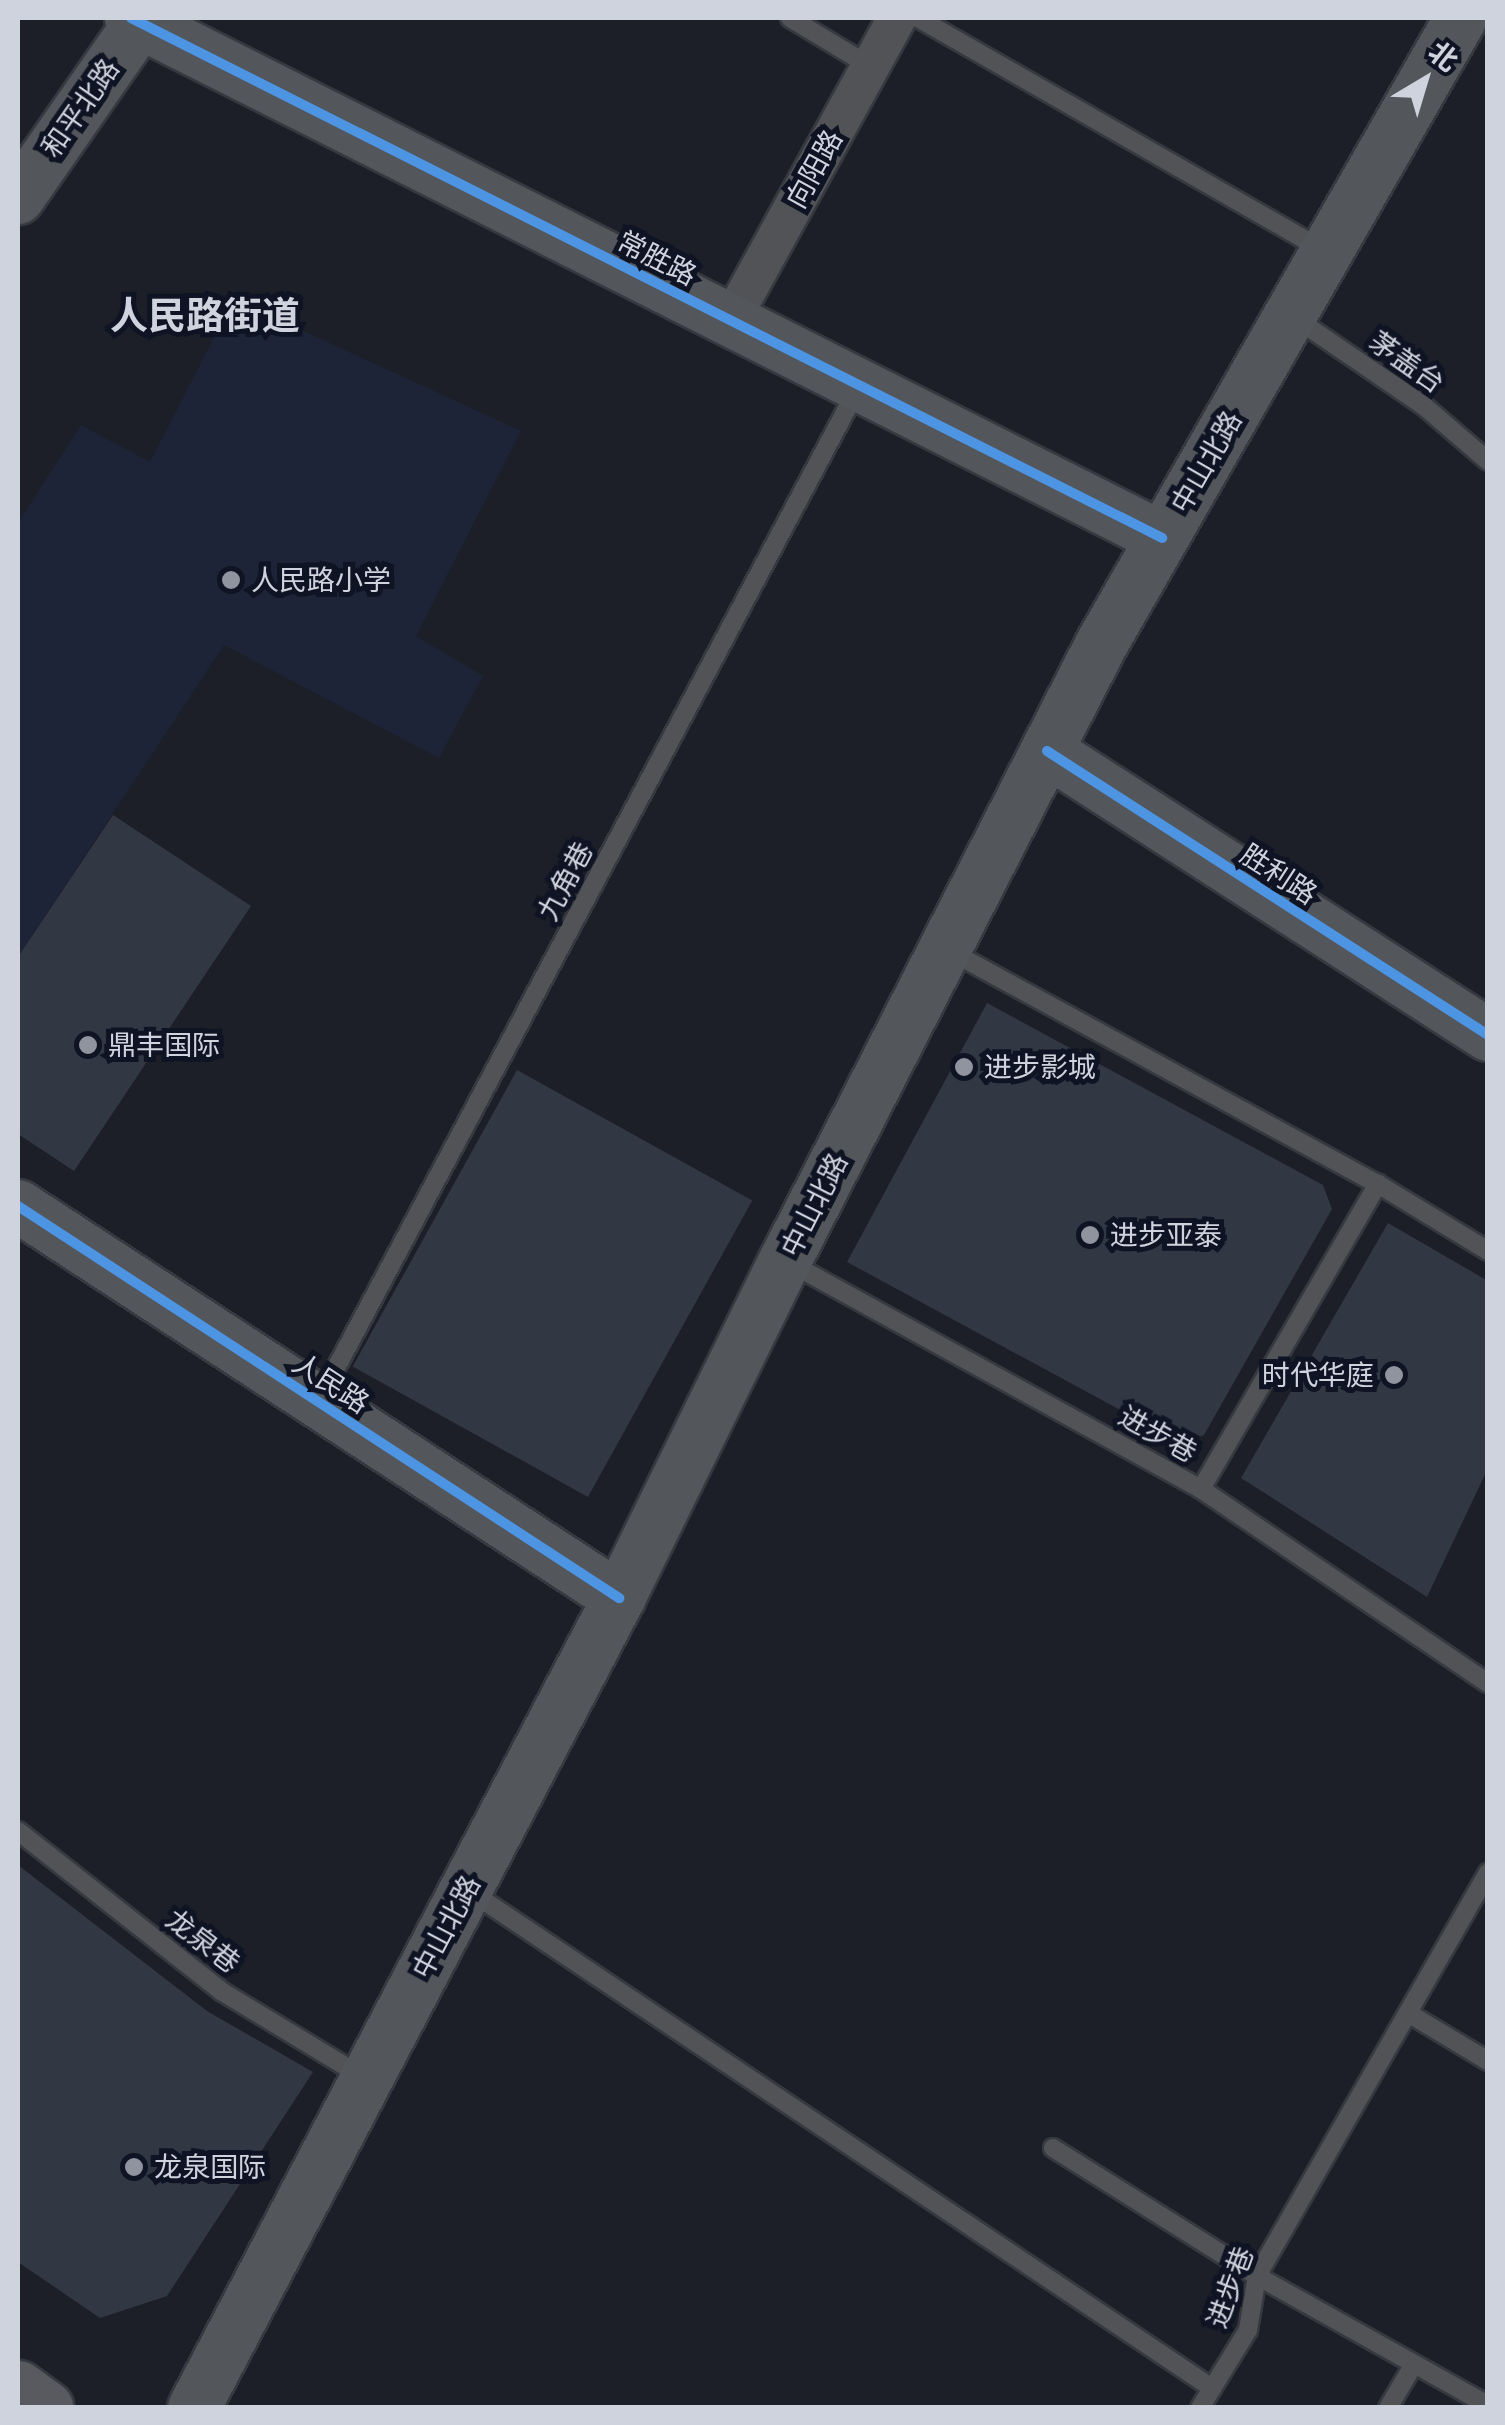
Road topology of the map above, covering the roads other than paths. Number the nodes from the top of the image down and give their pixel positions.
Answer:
1 (790, 18) edge
2 (897, 18) edge
3 (918, 18) edge
4 (1461, 18) edge
5 (138, 19) edge
6 (870, 66) junction
7 (18, 198) edge
8 (1326, 252) junction
9 (1290, 315) junction
10 (731, 320) junction
11 (860, 385) junction
12 (1488, 460) edge
13 (1162, 538) junction
14 (1047, 751) junction
15 (946, 948) junction
16 (1488, 1035) edge
17 (1378, 1184) junction
18 (18, 1206) edge
19 (1488, 1251) edge
20 (785, 1260) junction
21 (318, 1402) junction
22 (1201, 1489) junction
23 (619, 1598) junction
24 (1488, 1683) edge
25 (18, 1832) edge
26 (1488, 1872) edge
27 (466, 1889) junction
28 (1408, 2013) junction
29 (1488, 2061) edge
30 (366, 2079) junction
31 (1053, 2148) dead end
32 (1257, 2276) junction
33 (1414, 2364) junction
34 (18, 2388) edge
35 (1212, 2388) junction
36 (1488, 2405) edge
37 (46, 2408) edge
38 (194, 2408) edge
39 (1200, 2408) edge
40 (1388, 2408) edge

1 - 6 lane
2 - 6 street, 向阳路
3 - 8 lane
4 - 8 main road, 中山北路
5 - 7 main road, 和平北路
5 - 10 main road, 常胜路
6 - 10 street, 向阳路
8 - 9 main road, 中山北路
9 - 12 lane, 茅盖台
9 - 13 main road, 中山北路
10 - 11 main road, 常胜路
11 - 13 main road, 常胜路
11 - 21 lane, 九角巷
13 - 14 main road, 中山北路
14 - 15 main road, 中山北路
14 - 16 main road, 胜利路
15 - 17 lane
15 - 20 main road, 中山北路
17 - 19 lane
17 - 22 lane
18 - 21 main road, 人民路
20 - 22 lane, 进步巷
20 - 23 main road, 中山北路
21 - 23 main road, 人民路
22 - 24 lane, 进步巷
23 - 27 main road, 中山北路
25 - 30 lane, 龙泉巷
26 - 28 lane, 进步巷
27 - 30 main road, 中山北路
27 - 35 lane
28 - 29 lane
28 - 32 lane, 进步巷
30 - 38 main road, 中山北路
31 - 32 lane
32 - 33 lane
32 - 35 lane, 进步巷
33 - 36 lane
33 - 40 lane
34 - 37 highway
35 - 39 lane, 进步巷

